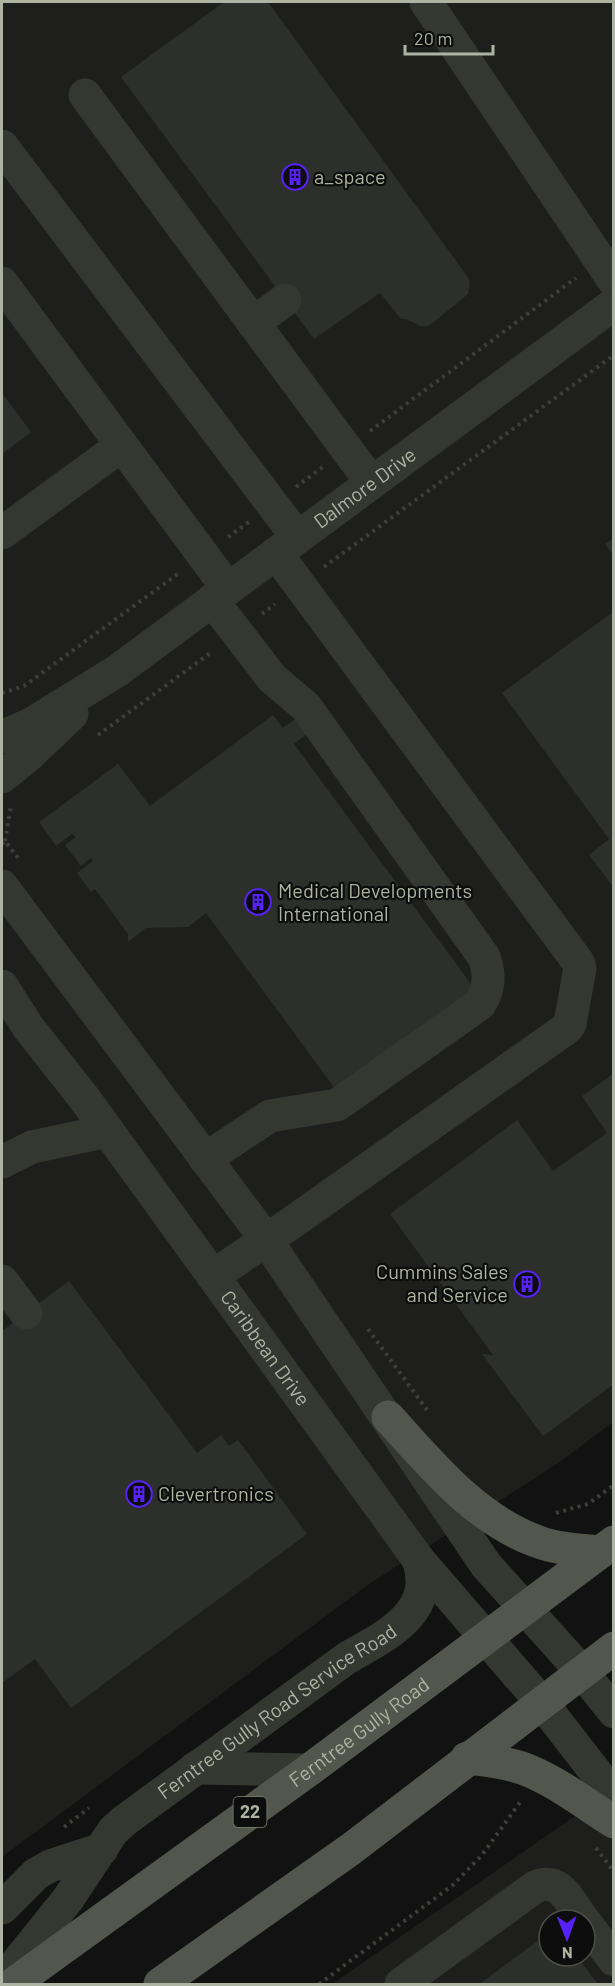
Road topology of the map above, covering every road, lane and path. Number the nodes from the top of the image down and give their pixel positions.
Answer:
1 (426, 2) edge
2 (85, 95) dead end
3 (2, 146) edge
4 (607, 271) edge
5 (2, 283) edge
6 (285, 300) dead end
7 (614, 303) edge
8 (253, 323) junction
9 (614, 355) edge
10 (121, 446) junction
11 (346, 449) junction
12 (371, 482) junction
13 (273, 505) junction
14 (2, 532) edge
15 (286, 545) junction
16 (203, 555) junction
17 (300, 585) junction
18 (220, 595) junction
19 (237, 633) junction
20 (117, 671) junction
21 (2, 693) edge
22 (2, 737) edge
23 (92, 739) dead end
24 (2, 777) edge
25 (2, 886) edge
26 (2, 987) edge
27 (108, 1131) junction
28 (205, 1159) junction
29 (2, 1162) edge
30 (267, 1241) junction
31 (213, 1276) junction
32 (2, 1281) edge
33 (26, 1313) dead end
34 (388, 1417) junction
35 (614, 1485) edge
36 (547, 1515) dead end
37 (607, 1547) edge
38 (418, 1559) junction
39 (526, 1608) junction
40 (485, 1638) junction
41 (614, 1648) edge
42 (582, 1672) junction
43 (542, 1702) junction
44 (614, 1712) edge
45 (467, 1758) junction
46 (195, 1768) junction
47 (309, 1770) junction
48 (526, 1792) dead end
49 (614, 1796) edge
50 (614, 1822) edge
51 (102, 1849) junction
52 (2, 1908) edge
53 (574, 1908) edge
54 (597, 1938) edge
55 (614, 1960) edge
56 (2, 1981) edge
57 (13, 1984) edge
58 (160, 1984) edge
59 (319, 1984) edge
60 (401, 1984) edge

1 - 4 street
2 - 8 street
3 - 13 street
4 - 11 path
5 - 10 street
6 - 8 street
7 - 12 street, Dalmore Drive
8 - 11 street
9 - 17 path
10 - 14 street
10 - 16 street
11 - 12 street
11 - 13 path
12 - 15 street, Dalmore Drive
13 - 15 street
13 - 16 path
15 - 17 street
15 - 18 street, Dalmore Drive
16 - 18 street
16 - 21 path
17 - 19 path
17 - 30 street
18 - 19 street
18 - 20 street, Dalmore Drive
19 - 23 path
19 - 28 street
20 - 22 street, Dalmore Drive
20 - 24 street, Dalmore Drive
25 - 28 street
26 - 27 street, Caribbean Drive
27 - 29 street
27 - 31 street, Caribbean Drive
28 - 30 street
30 - 31 street
30 - 34 street
31 - 38 street, Caribbean Drive
32 - 33 street
34 - 37 main road
34 - 39 street
35 - 36 path
37 - 39 main road, Ferntree Gully Road / 22
38 - 40 street, Caribbean Drive
38 - 46 street, Ferntree Gully Road Service Road
39 - 40 main road, Ferntree Gully Road / 22
39 - 42 street
40 - 43 street, Caribbean Drive
40 - 47 main road, Ferntree Gully Road / 22
41 - 42 main road
42 - 43 main road
42 - 44 street
43 - 45 main road
43 - 49 street, Caribbean Drive
45 - 50 main road
45 - 58 main road
46 - 47 street
46 - 51 street, Ferntree Gully Road Service Road
47 - 57 main road, Ferntree Gully Road / 22
48 - 59 path
51 - 52 street
51 - 56 street, Ferntree Gully Road Service Road
53 - 60 street
54 - 55 street

